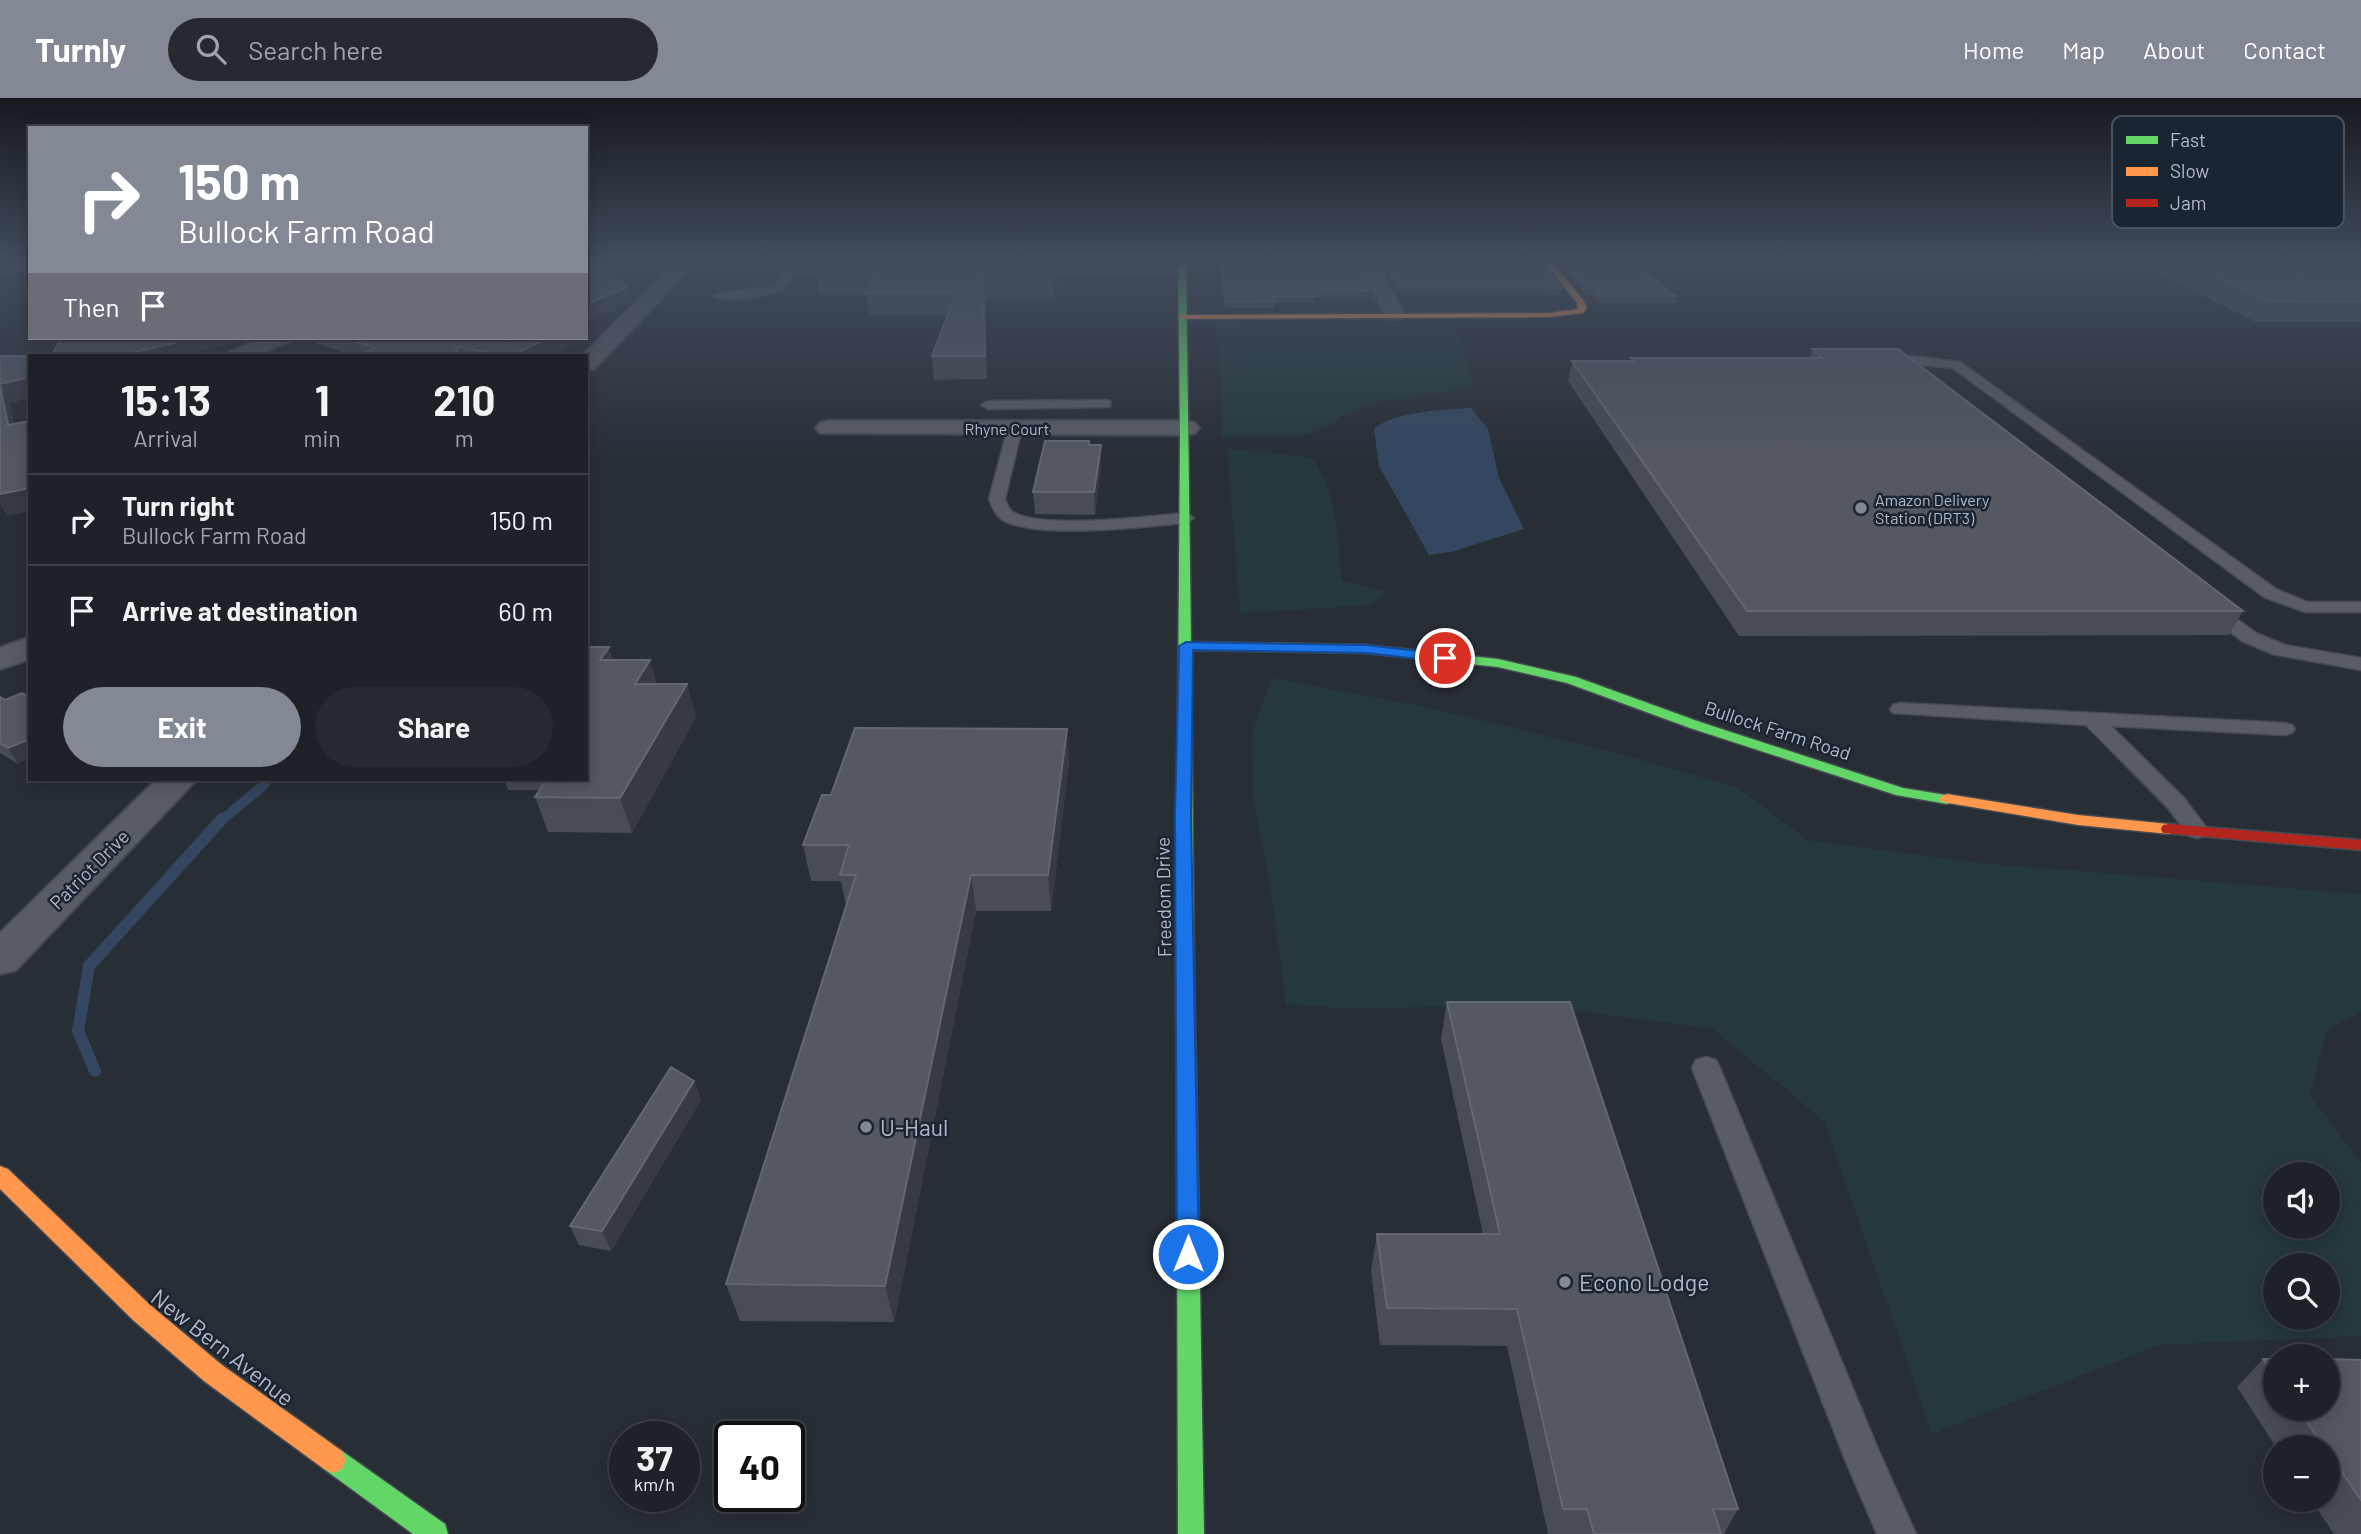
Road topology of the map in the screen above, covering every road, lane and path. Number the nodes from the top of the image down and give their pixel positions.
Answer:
1 (623, 327) edge
2 (1183, 327) edge
3 (277, 340) edge
4 (241, 354) edge
5 (588, 363) edge
6 (1926, 386) edge
7 (1105, 404) dead end
8 (988, 405) dead end
9 (1052, 416) junction
10 (828, 428) dead end
11 (1015, 428) junction
12 (1187, 428) junction
13 (1186, 518) junction
14 (2194, 595) edge
15 (2361, 607) edge
16 (1186, 646) junction
17 (28, 648) edge
18 (0, 659) edge
19 (2361, 664) edge
20 (1900, 709) dead end
21 (2092, 719) junction
22 (2285, 729) dead end
23 (176, 781) edge
24 (2197, 831) junction
25 (2361, 845) edge
26 (0, 959) edge
27 (1706, 1068) dead end
28 (0, 1175) edge
29 (435, 1534) edge
30 (1191, 1534) edge
31 (1897, 1534) edge

1 - 5 street
2 - 12 street, Freedom Drive
3 - 4 street
6 - 15 lane
7 - 9 lane
8 - 9 lane
9 - 11 street, Rhyne Court
9 - 12 street, Rhyne Court
10 - 11 street, Rhyne Court
11 - 13 lane
12 - 13 street, Freedom Drive
13 - 16 street, Freedom Drive
14 - 19 lane
16 - 24 street, Bullock Farm Road
16 - 30 street, Freedom Drive
17 - 18 street
20 - 21 lane
21 - 22 lane
21 - 24 lane
23 - 26 street, Patriot Drive
24 - 25 street, Bullock Farm Road
27 - 31 lane
28 - 29 street, New Bern Avenue

